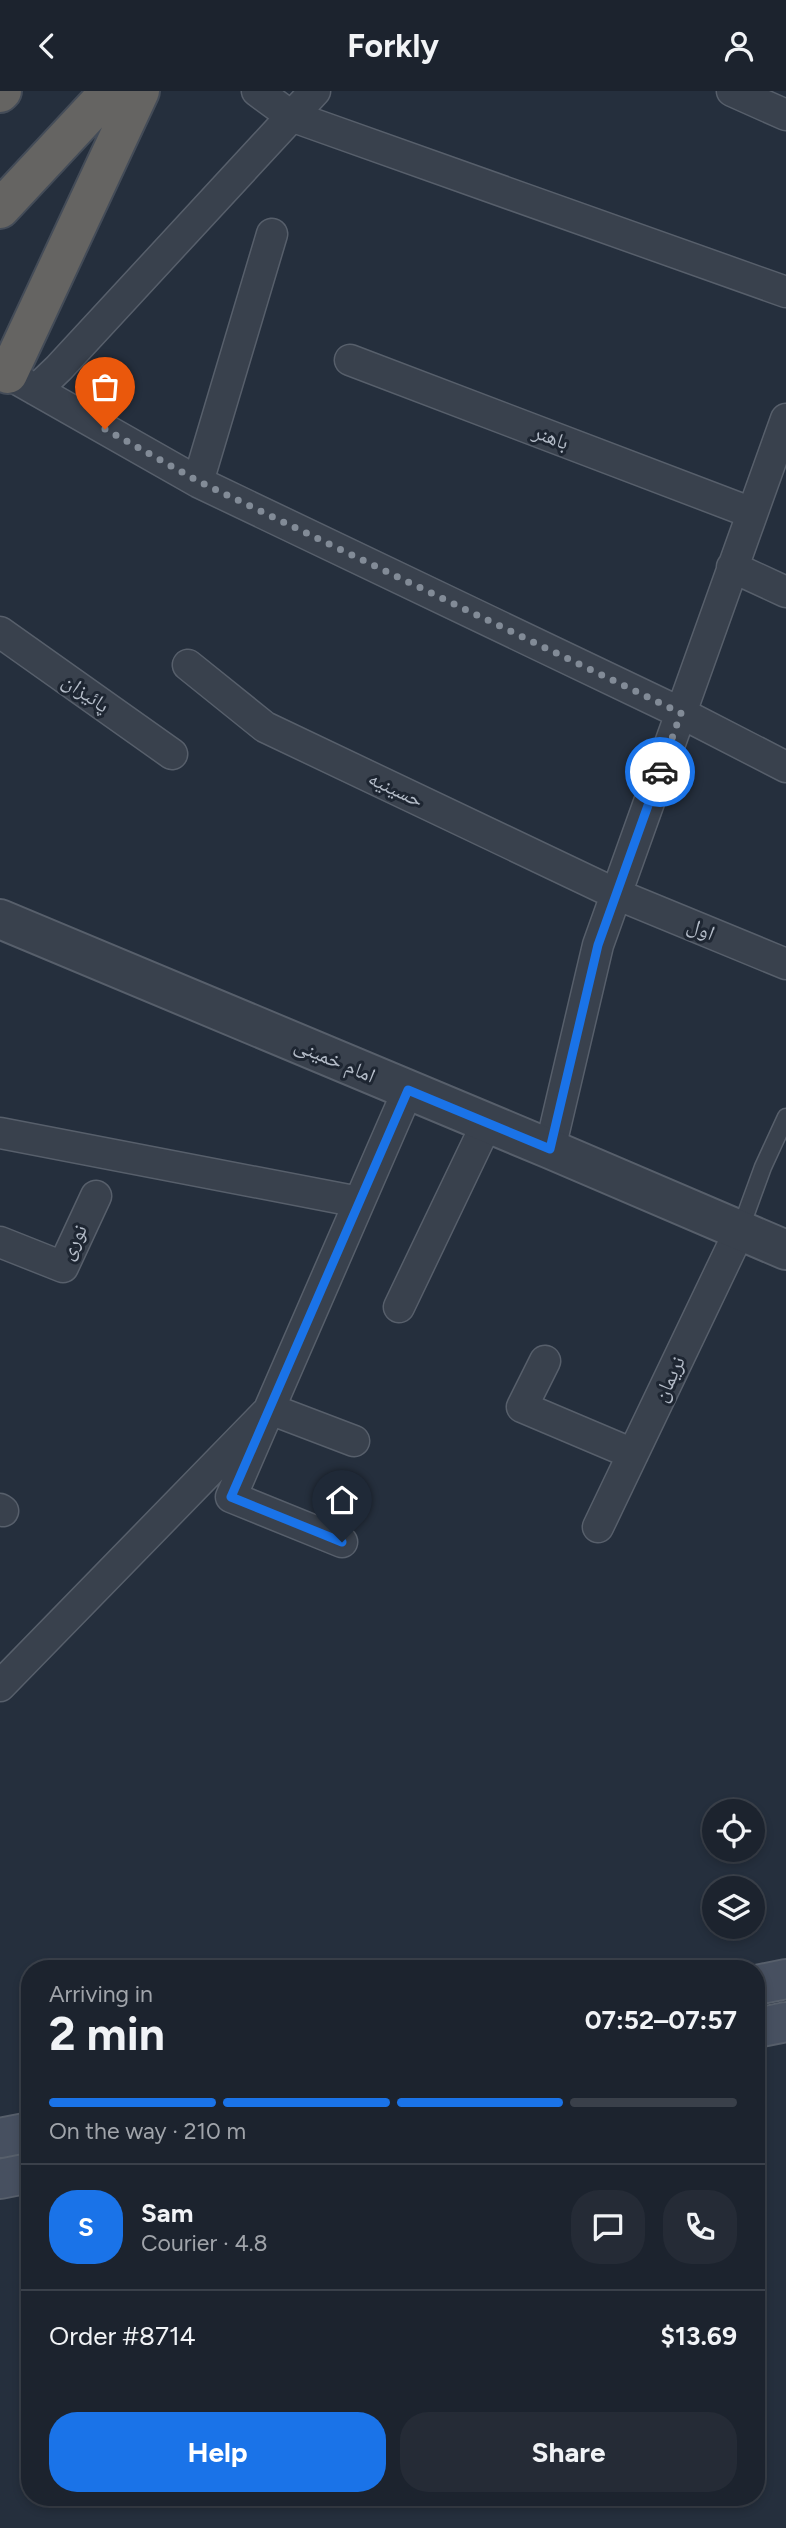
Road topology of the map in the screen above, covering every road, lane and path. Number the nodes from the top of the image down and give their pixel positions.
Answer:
1 (110, 91) edge
2 (140, 91) edge
3 (257, 91) edge
4 (315, 91) edge
5 (732, 91) edge
6 (291, 115) junction
7 (786, 115) edge
8 (0, 209) edge
9 (272, 234) dead end
10 (786, 292) edge
11 (351, 360) dead end
12 (11, 379) edge
13 (786, 419) edge
14 (198, 481) junction
15 (752, 513) junction
16 (732, 567) junction
17 (786, 592) edge
18 (0, 632) edge
19 (188, 665) dead end
20 (681, 713) junction
21 (172, 754) dead end
22 (786, 767) edge
23 (616, 894) junction
24 (0, 919) edge
25 (786, 964) edge
26 (408, 1090) junction
27 (786, 1117) edge
28 (487, 1123) junction
29 (0, 1133) edge
30 (550, 1149) junction
31 (96, 1196) dead end
32 (359, 1202) junction
33 (740, 1230) junction
34 (0, 1242) edge
35 (786, 1250) edge
36 (399, 1307) dead end
37 (545, 1361) dead end
38 (270, 1409) junction
39 (354, 1441) dead end
40 (633, 1454) junction
41 (598, 1527) dead end
42 (342, 1542) dead end
43 (0, 1686) edge
44 (786, 1979) edge
45 (765, 1983) edge
46 (786, 2022) edge
47 (765, 2026) edge
48 (21, 2134) edge
49 (0, 2138) edge
50 (21, 2175) edge
51 (0, 2179) edge

1 - 8 highway
2 - 12 highway
3 - 6 street
4 - 6 street
5 - 7 street
6 - 10 street
6 - 12 street
9 - 14 street
11 - 15 street, باهنر
12 - 14 street
13 - 15 street
14 - 20 street
15 - 16 street
16 - 17 street
16 - 20 street
18 - 21 street, پائیزان
19 - 23 street, حسینیه
20 - 22 street
20 - 23 street
23 - 25 street, اول
23 - 30 street
24 - 26 street, امام خمینی
26 - 28 street, امام خمینی
26 - 32 street
27 - 33 lane
28 - 30 street, امام خمینی
28 - 36 street
29 - 32 street
30 - 33 street, امام خمینی
31 - 34 street, نوری
32 - 38 street
33 - 35 street, امام خمینی
33 - 40 street, نریمان
37 - 40 street
38 - 39 street
38 - 42 street
38 - 43 street
40 - 41 street, نریمان
44 - 45 main road
46 - 47 main road
48 - 49 main road
50 - 51 main road

